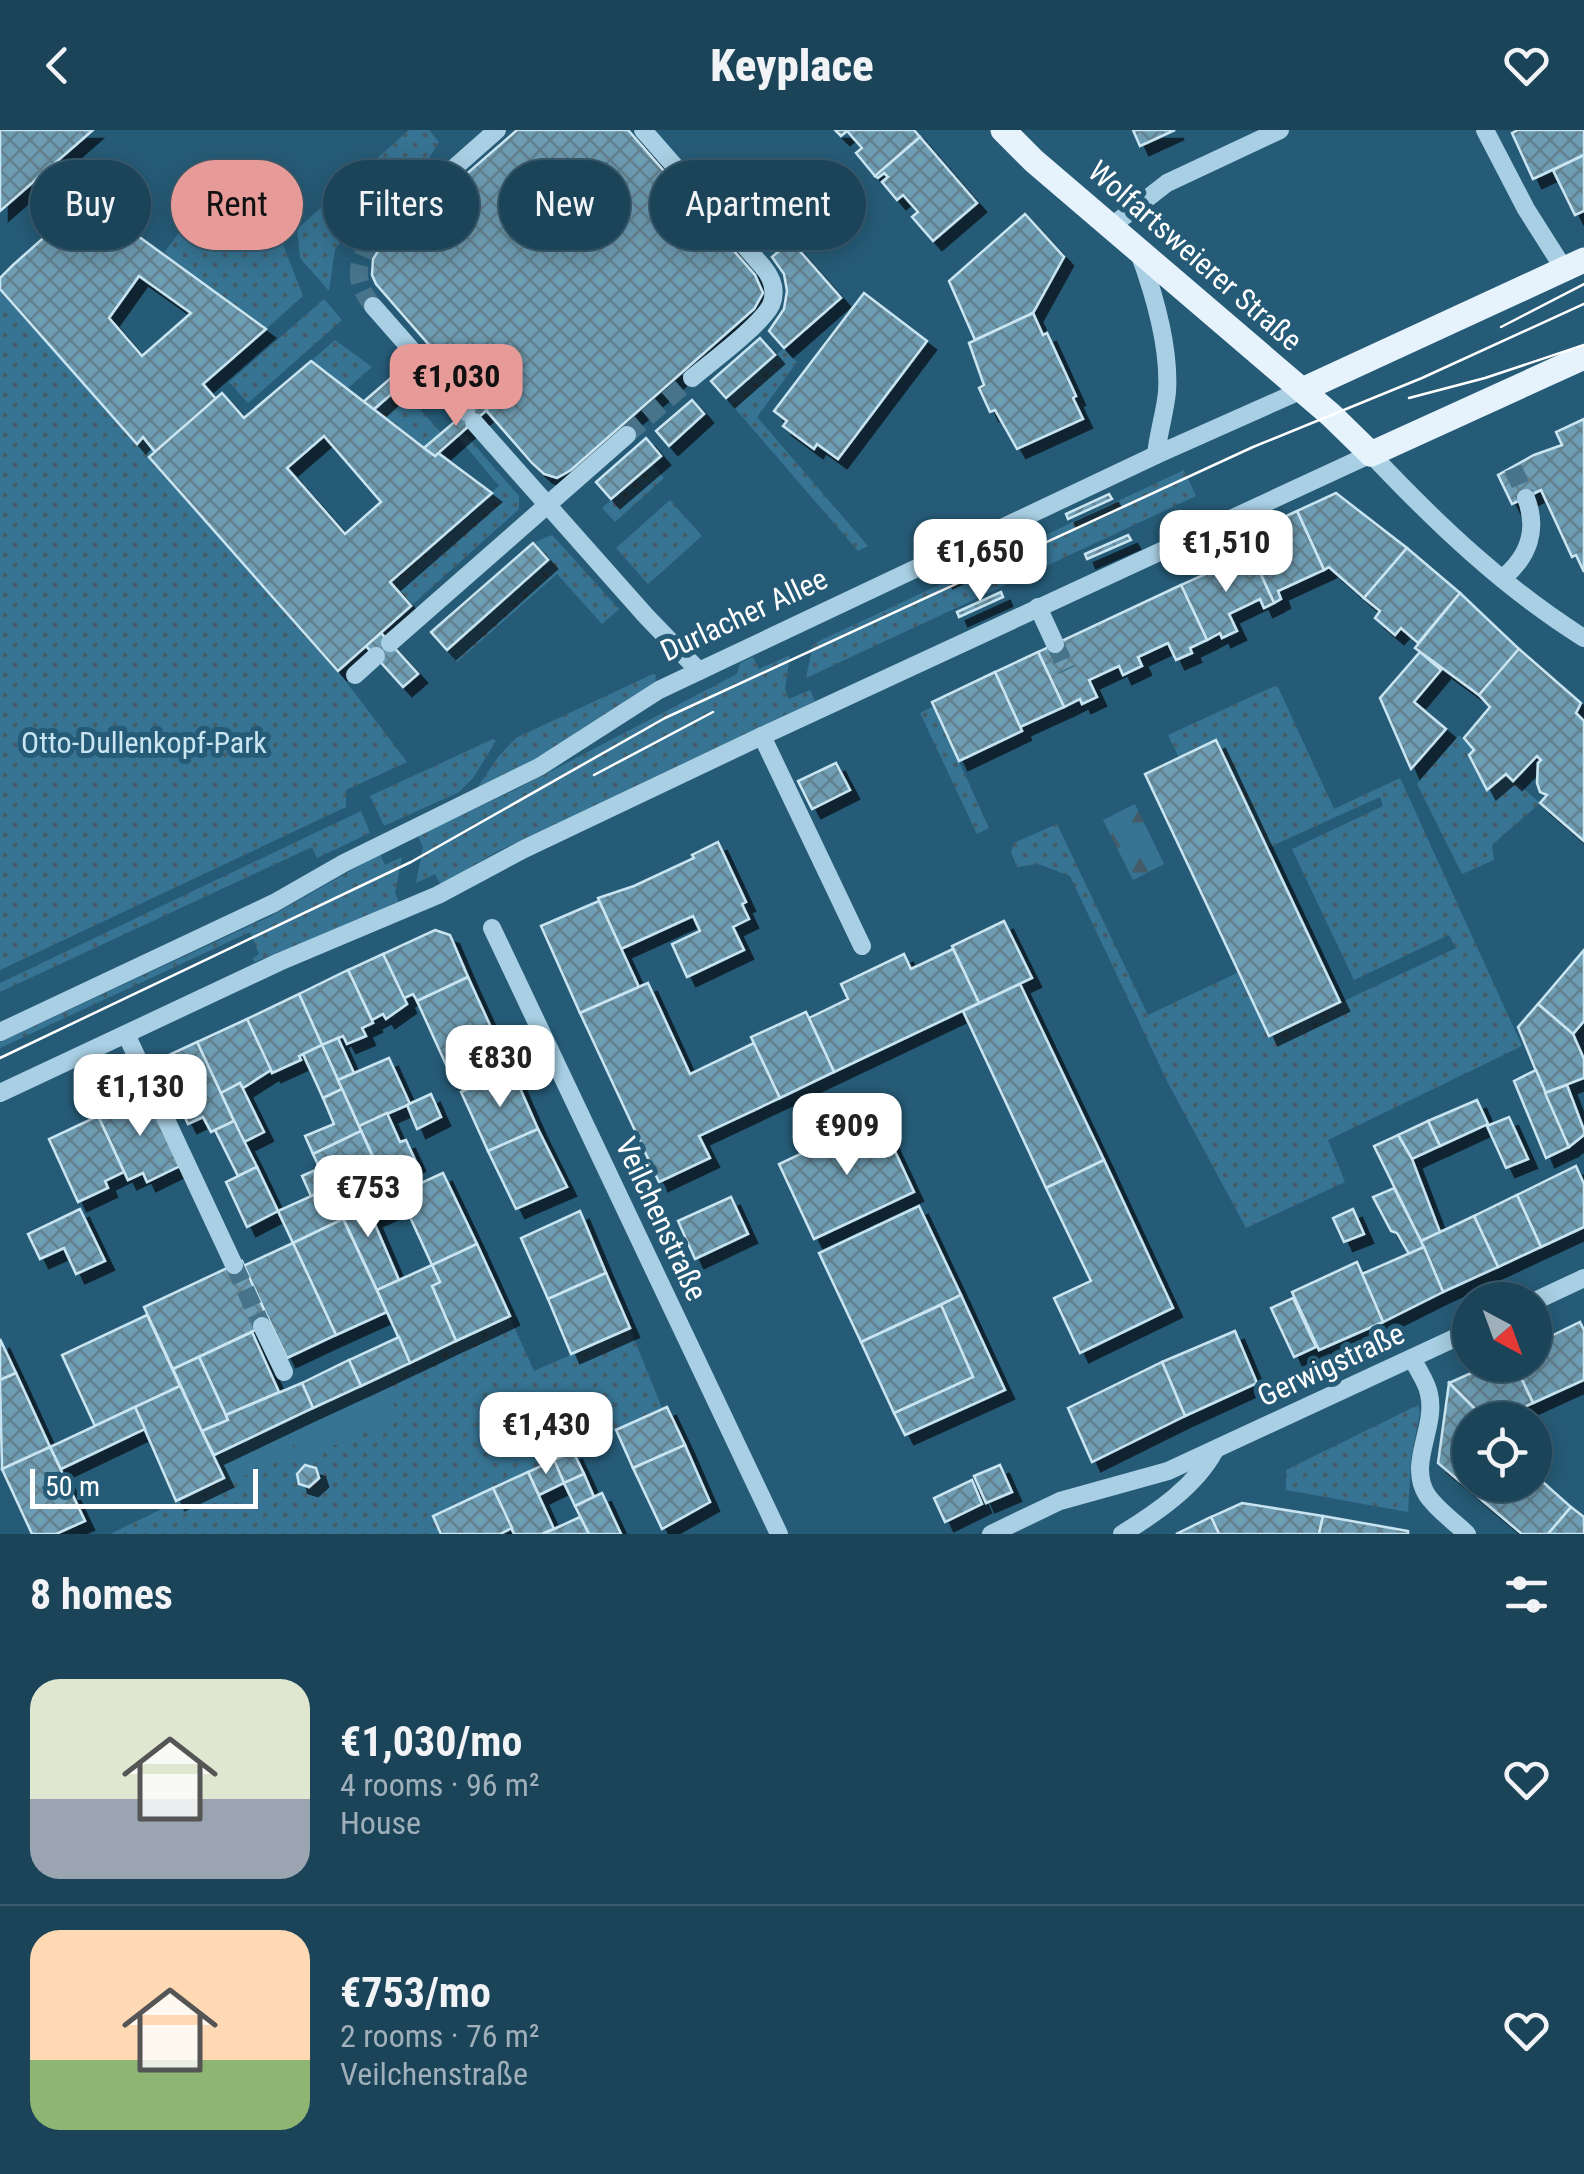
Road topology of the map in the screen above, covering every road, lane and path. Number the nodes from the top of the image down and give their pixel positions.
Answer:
1 (496, 130) edge
2 (643, 130) edge
3 (1003, 130) edge
4 (1280, 130) edge
5 (1485, 130) edge
6 (462, 160) edge
7 (1113, 225) junction
8 (1136, 246) junction
9 (1574, 264) edge
10 (373, 306) tunnel mouth
11 (1584, 356) edge
12 (692, 378) tunnel mouth
13 (1302, 390) junction
14 (627, 436) tunnel mouth
15 (1370, 454) junction
16 (1156, 455) junction
17 (1526, 498) tunnel mouth
18 (547, 505) junction
19 (1504, 577) junction
20 (1038, 608) junction
21 (1584, 638) edge
22 (390, 643) dead end
23 (1054, 644) tunnel mouth
24 (376, 656) dead end
25 (699, 671) junction
26 (354, 675) dead end
27 (762, 736) junction
28 (492, 928) dead end
29 (862, 946) dead end
30 (3, 1025) edge
31 (126, 1034) junction
32 (0, 1093) edge
33 (234, 1265) tunnel mouth
34 (1584, 1278) edge
35 (1552, 1293) edge
36 (262, 1326) tunnel mouth
37 (1452, 1339) edge
38 (1412, 1358) junction
39 (284, 1372) dead end
40 (1216, 1450) junction
41 (779, 1534) edge
42 (991, 1534) edge
43 (1122, 1534) edge
44 (1467, 1534) edge

1 - 6 street
2 - 12 street
3 - 7 main road, Wolfartsweierer Straße
4 - 7 street
5 - 9 street
7 - 8 main road, Wolfartsweierer Straße
8 - 13 main road, Wolfartsweierer Straße
8 - 16 street
9 - 13 main road, Durlacher Allee
10 - 18 street
11 - 15 main road
13 - 15 main road, Wolfartsweierer Straße
13 - 16 street, Durlacher Allee
14 - 18 street
15 - 19 street
15 - 20 street
16 - 25 street, Durlacher Allee
17 - 19 street
18 - 22 street
18 - 25 street
19 - 21 street
20 - 23 street
20 - 27 street
24 - 26 street
25 - 30 street, Durlacher Allee
27 - 29 street
27 - 31 street
28 - 41 street, Veilchenstraße
31 - 32 street
31 - 33 street
34 - 35 street
36 - 39 street
37 - 38 street, Gerwigstraße
38 - 40 street, Gerwigstraße
38 - 44 street
40 - 42 street, Gerwigstraße
40 - 43 street, Gerwigstraße

